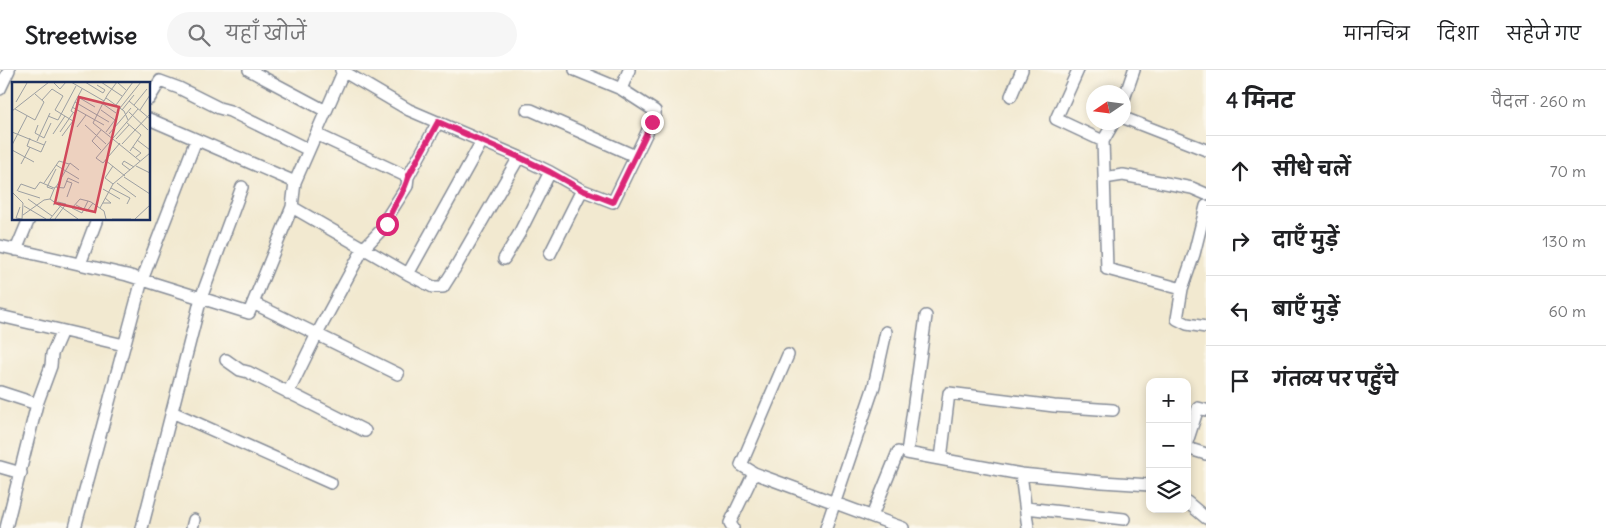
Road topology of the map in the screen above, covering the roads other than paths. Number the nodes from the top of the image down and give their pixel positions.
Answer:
1 (9, 70) edge
2 (249, 70) edge
3 (343, 70) edge
4 (575, 70) edge
5 (629, 70) edge
6 (1022, 70) edge
7 (1078, 70) edge
8 (1134, 70) edge
9 (1129, 85) edge
10 (0, 89) edge
11 (621, 89) junction
12 (1011, 96) dead end
13 (150, 97) edge
14 (527, 110) dead end
15 (326, 111) junction
16 (150, 119) edge
17 (1131, 121) edge
18 (438, 122) junction
19 (1109, 130) edge
20 (316, 134) junction
21 (196, 140) junction
22 (482, 141) junction
23 (1103, 141) junction
24 (309, 150) junction
25 (1206, 150) edge
26 (636, 156) junction
27 (519, 157) junction
28 (550, 172) junction
29 (408, 177) junction
30 (1104, 178) junction
31 (295, 182) junction
32 (242, 187) dead end
33 (582, 190) junction
34 (1206, 194) edge
35 (1206, 206) edge
36 (292, 207) junction
37 (29, 220) edge
38 (97, 220) edge
39 (0, 246) edge
40 (363, 249) junction
41 (16, 250) junction
42 (550, 254) dead end
43 (504, 259) dead end
44 (80, 264) junction
45 (408, 274) junction
46 (142, 280) junction
47 (1182, 289) junction
48 (201, 298) junction
49 (253, 303) junction
50 (0, 316) edge
51 (926, 316) dead end
52 (1206, 327) edge
53 (62, 331) junction
54 (886, 332) dead end
55 (317, 334) junction
56 (124, 345) junction
57 (788, 356) dead end
58 (226, 360) dead end
59 (398, 374) dead end
60 (0, 392) edge
61 (288, 393) junction
62 (37, 404) junction
63 (1113, 410) dead end
64 (1206, 410) edge
65 (172, 412) junction
66 (1191, 430) edge
67 (365, 431) dead end
68 (1191, 449) edge
69 (898, 452) dead end
70 (1206, 454) edge
71 (942, 459) junction
72 (0, 467) edge
73 (21, 473) junction
74 (754, 473) junction
75 (1021, 474) junction
76 (331, 483) dead end
77 (1146, 485) edge
78 (835, 503) junction
79 (1191, 505) edge
80 (1026, 508) junction
81 (872, 516) junction
82 (1206, 518) edge
83 (1124, 519) dead end
84 (6, 528) edge
85 (75, 528) edge
86 (142, 528) edge
87 (733, 528) edge
88 (826, 528) edge
89 (904, 528) edge
90 (1028, 528) edge

1 - 10 street
2 - 15 street
3 - 15 street
3 - 18 street
4 - 11 street
5 - 11 street
6 - 12 street
7 - 23 street
8 - 9 street
11 - 26 street
13 - 24 street
14 - 26 street
15 - 20 street
16 - 21 street
17 - 25 street
18 - 22 street
18 - 29 street
19 - 23 street
20 - 24 street
20 - 29 street
21 - 31 street
21 - 46 street
22 - 27 street
22 - 45 street
23 - 30 street
24 - 31 street
26 - 33 street
27 - 28 street
27 - 45 street
28 - 33 street
28 - 43 street
29 - 40 street
30 - 34 street
30 - 47 street
31 - 36 street
32 - 48 street
33 - 42 street
35 - 47 street
36 - 40 street
36 - 49 street
37 - 41 street
38 - 44 street
39 - 41 street
40 - 45 street
40 - 55 street
41 - 44 street
44 - 46 street
46 - 48 street
46 - 56 street
47 - 52 street
48 - 49 street
48 - 65 street
49 - 55 street
50 - 53 street
51 - 71 street
53 - 56 street
53 - 62 street
54 - 78 street
55 - 59 street
55 - 61 street
56 - 85 street
57 - 74 street
58 - 61 street
60 - 62 street
61 - 67 street
62 - 73 street
63 - 71 street
64 - 66 street
65 - 76 street
65 - 86 street
68 - 70 street
69 - 81 street
71 - 75 street
72 - 73 street
73 - 84 street
74 - 78 street
74 - 87 street
75 - 77 street
75 - 80 street
78 - 81 street
78 - 88 street
79 - 82 street
80 - 83 street
80 - 90 street
81 - 89 street

